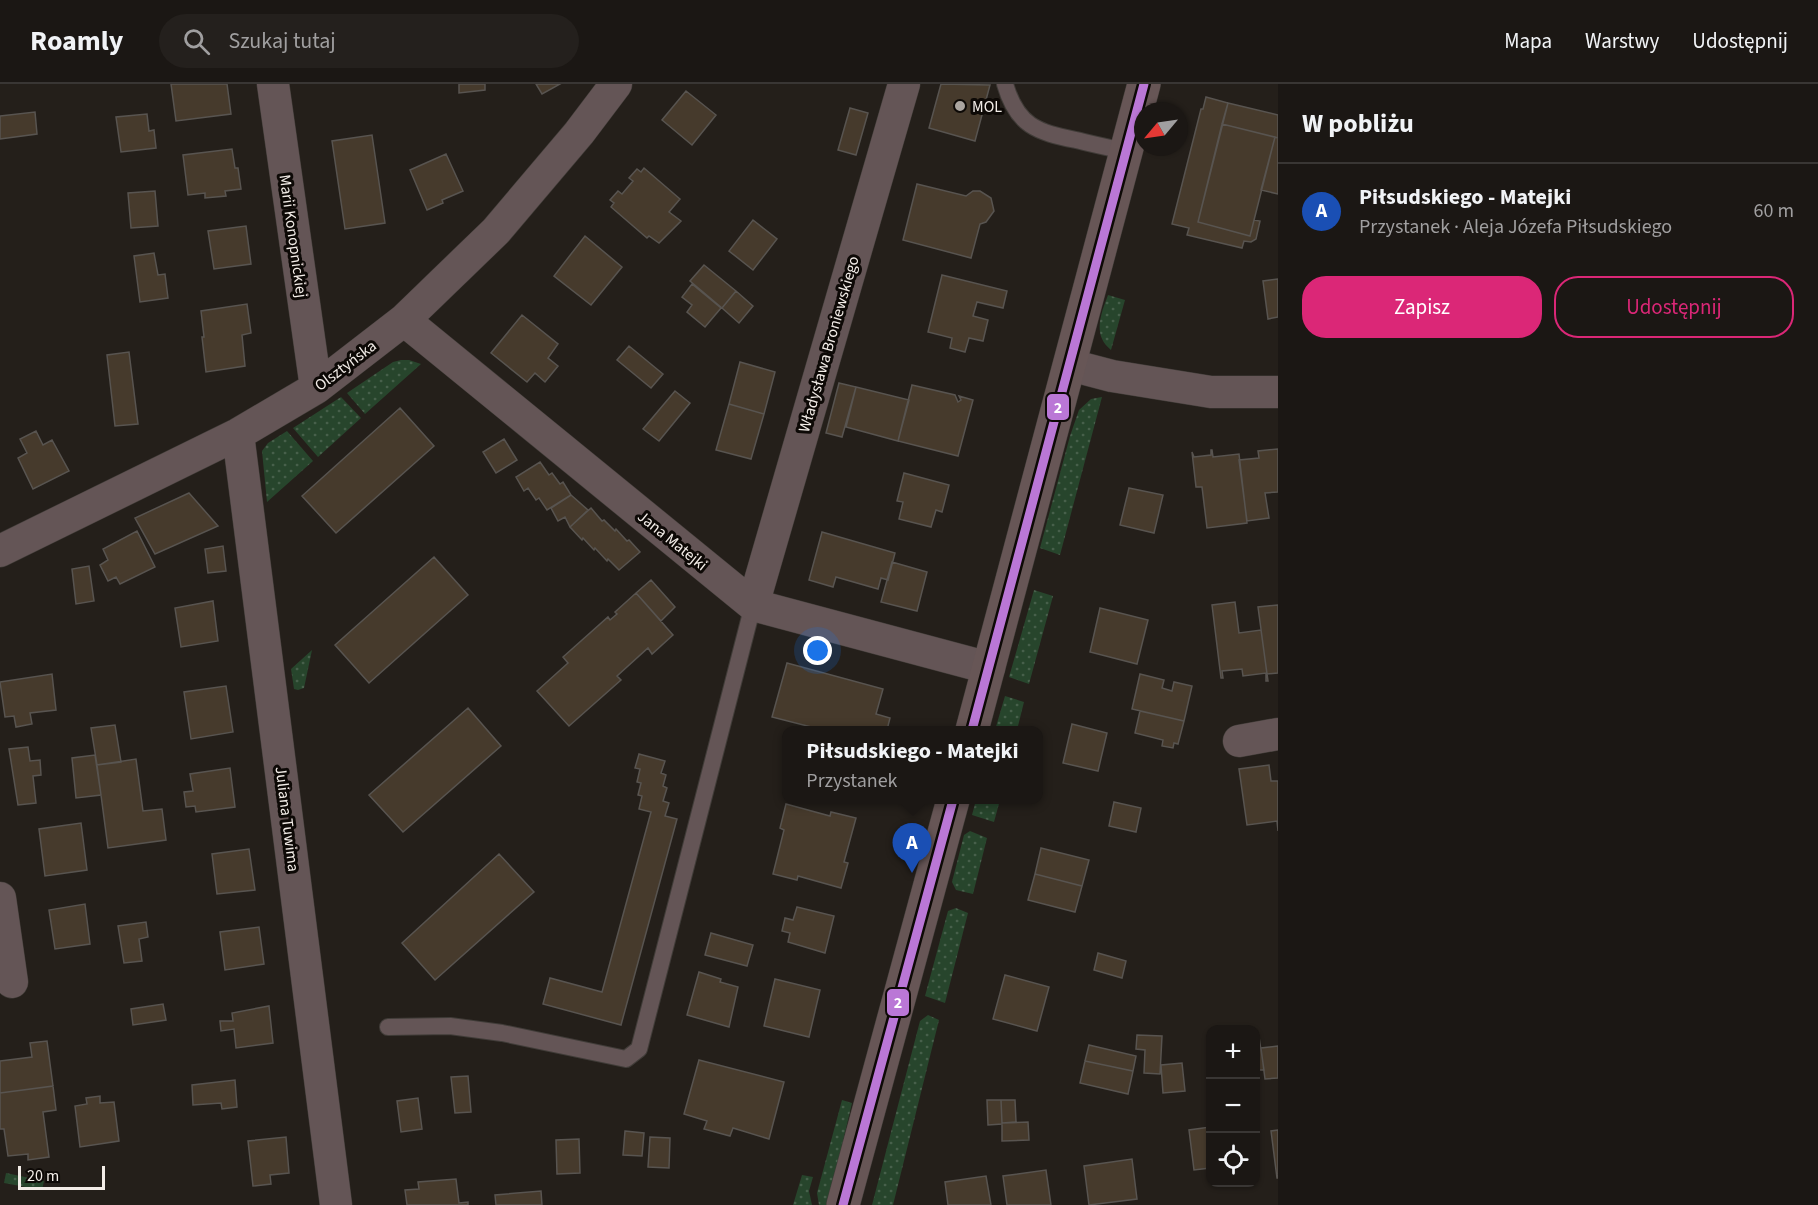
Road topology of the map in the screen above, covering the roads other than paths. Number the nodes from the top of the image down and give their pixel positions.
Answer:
1 (273, 84) edge
2 (616, 84) edge
3 (904, 84) edge
4 (1005, 84) edge
5 (1144, 84) edge
6 (1126, 151) junction
7 (404, 320) junction
8 (1070, 365) junction
9 (316, 388) junction
10 (1278, 392) edge
11 (238, 434) junction
12 (0, 551) edge
13 (753, 605) junction
14 (989, 668) junction
15 (973, 726) edge
16 (1278, 734) edge
17 (1239, 741) dead end
18 (952, 804) edge
19 (0, 898) edge
20 (12, 982) dead end
21 (388, 1027) dead end
22 (336, 1205) edge
23 (843, 1205) edge

1 - 9 street, Marii Konopnickiej
2 - 7 street, Olsztyńska
3 - 13 street, Władysława Broniewskiego
4 - 6 lane
5 - 6 main road
6 - 8 main road
7 - 9 street, Olsztyńska
7 - 13 street, Jana Matejki
8 - 10 street
8 - 14 main road
9 - 11 street, Olsztyńska
11 - 12 street, Olsztyńska
11 - 22 street, Juliana Tuwima
13 - 14 street, Jana Matejki
13 - 21 lane
14 - 15 main road
16 - 17 street
18 - 23 main road
19 - 20 street

